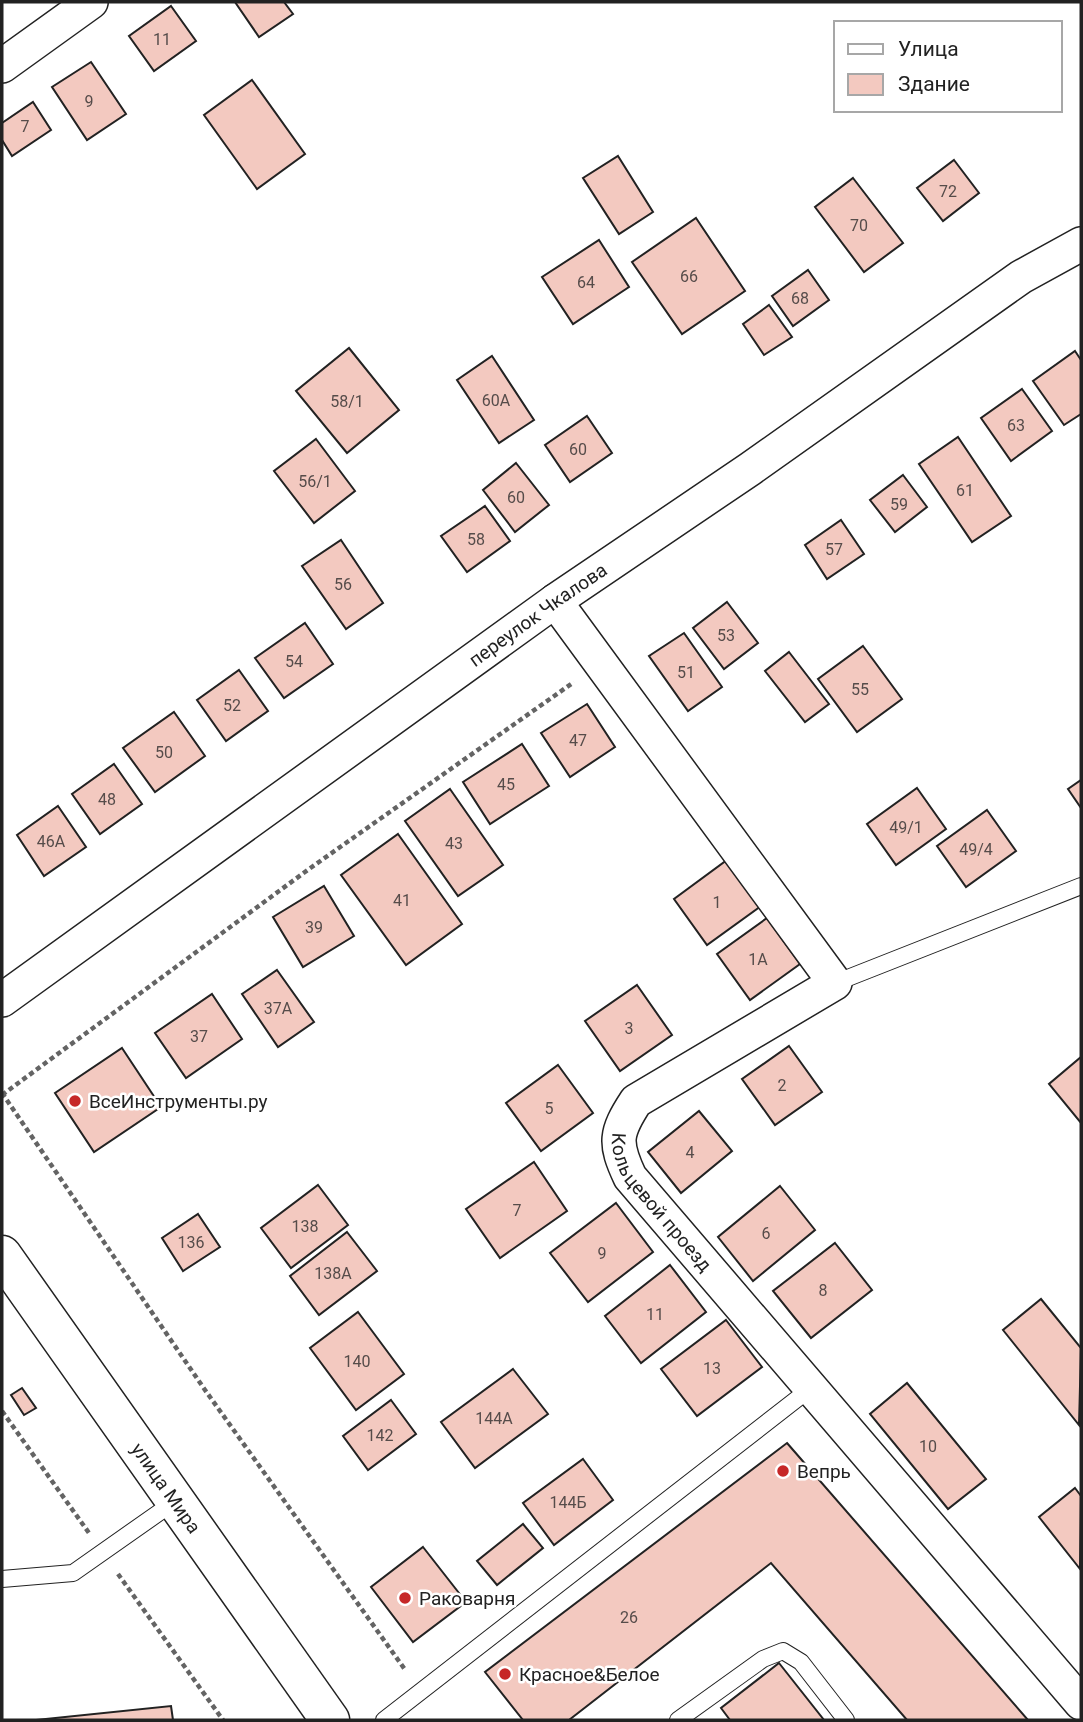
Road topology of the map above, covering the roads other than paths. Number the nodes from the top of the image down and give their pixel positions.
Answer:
1 (91, 2) edge
2 (2, 66) edge
3 (1081, 244) edge
4 (555, 601) junction
5 (1081, 886) edge
6 (835, 983) junction
7 (2, 1000) edge
8 (2, 1255) edge
9 (811, 1388) junction
10 (174, 1502) junction
11 (2, 1579) edge
12 (1081, 1703) edge
13 (330, 1720) edge
14 (383, 1720) edge
15 (678, 1720) edge
16 (846, 1720) edge

1 - 2 street
3 - 4 street, переулок Чкалова
4 - 6 street
4 - 7 street, переулок Чкалова
5 - 6 lane
6 - 9 street, Кольцевой проезд
8 - 10 main road, улица Мира
9 - 12 street, Кольцевой проезд
9 - 14 lane
10 - 11 lane
10 - 13 main road, улица Мира
15 - 16 lane

